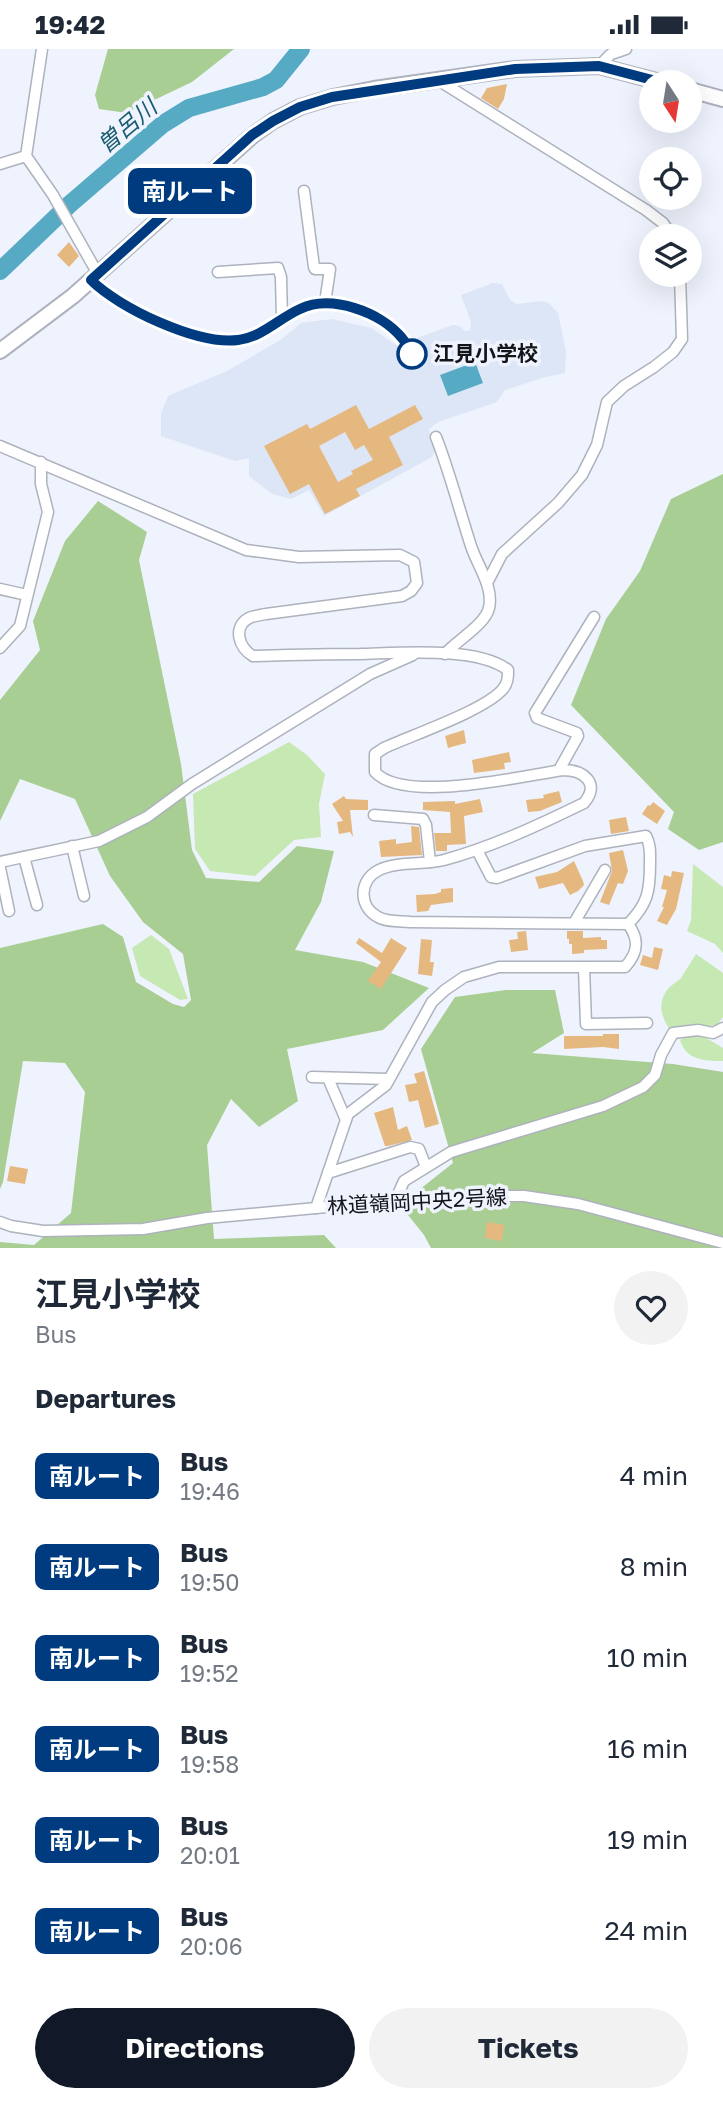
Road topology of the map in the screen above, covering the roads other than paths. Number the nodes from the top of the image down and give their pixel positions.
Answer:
1 (42, 49) edge
2 (626, 49) edge
3 (599, 66) junction
4 (639, 76) edge
5 (437, 80) junction
6 (702, 93) edge
7 (723, 99) edge
8 (26, 156) junction
9 (0, 164) edge
10 (304, 191) dead end
11 (664, 224) edge
12 (218, 272) dead end
13 (95, 277) junction
14 (682, 287) edge
15 (325, 303) junction
16 (282, 319) junction
17 (0, 351) edge
18 (415, 362) dead end
19 (436, 437) dead end
20 (0, 446) edge
21 (41, 462) junction
22 (487, 583) junction
23 (0, 589) edge
24 (27, 595) junction
25 (594, 617) dead end
26 (0, 648) edge
27 (417, 653) junction
28 (445, 654) junction
29 (559, 770) junction
30 (374, 815) dead end
31 (72, 846) junction
32 (477, 849) junction
33 (24, 857) junction
34 (0, 862) edge
35 (430, 862) junction
36 (0, 868) edge
37 (605, 870) dead end
38 (84, 896) dead end
39 (37, 905) dead end
40 (9, 911) dead end
41 (575, 923) junction
42 (628, 924) junction
43 (584, 968) junction
44 (647, 1023) dead end
45 (723, 1028) edge
46 (312, 1077) dead end
47 (328, 1077) junction
48 (389, 1079) junction
49 (346, 1120) junction
50 (426, 1167) junction
51 (328, 1173) junction
52 (396, 1201) junction
53 (316, 1208) junction
54 (0, 1222) edge
55 (723, 1243) edge

1 - 8 street
2 - 3 street
3 - 4 main road
3 - 5 main road
5 - 11 street
5 - 13 main road
6 - 7 main road
8 - 9 street
8 - 13 street
10 - 15 street
12 - 16 street
13 - 16 street
13 - 17 main road
14 - 22 street
15 - 16 street
15 - 18 street
19 - 22 street
20 - 21 street
21 - 24 street
21 - 27 street
22 - 28 street
23 - 24 street
24 - 26 street
25 - 29 street
27 - 28 street
27 - 31 street
28 - 29 street
29 - 32 street
30 - 35 street
31 - 33 street
31 - 38 street
32 - 35 street
32 - 42 street
33 - 34 street
33 - 39 street
35 - 41 street
36 - 40 street
37 - 41 street
41 - 42 street
42 - 43 street
43 - 44 street
43 - 48 street
45 - 50 street
46 - 47 street
47 - 48 street
47 - 49 street
48 - 49 street
49 - 51 street
50 - 51 street
50 - 52 street
51 - 53 street
52 - 53 street, 林道嶺岡中央2号線
52 - 55 street, 林道嶺岡中央2号線
53 - 54 street, 林道嶺岡中央2号線

